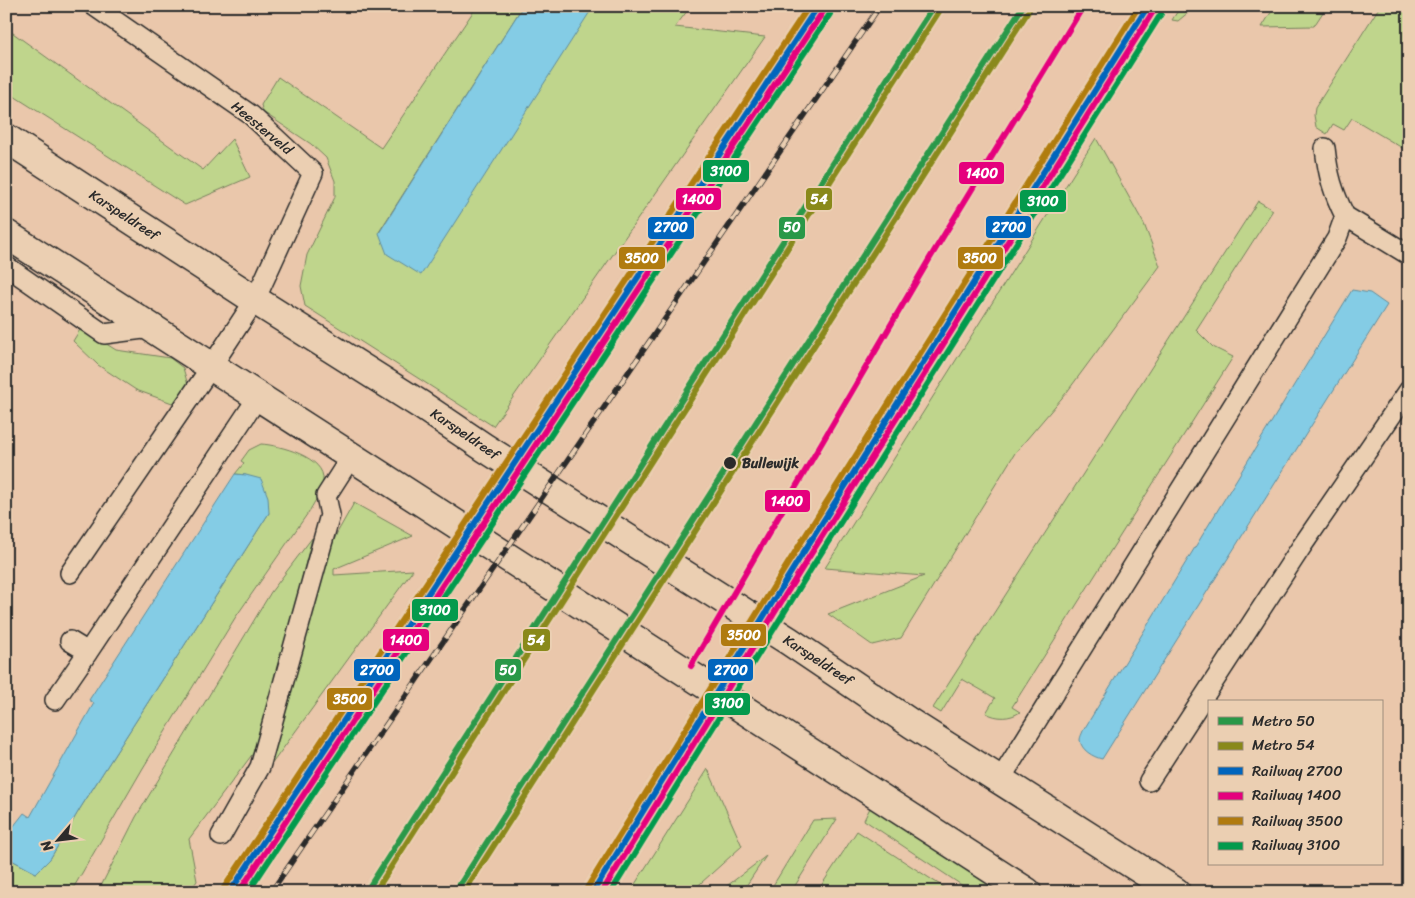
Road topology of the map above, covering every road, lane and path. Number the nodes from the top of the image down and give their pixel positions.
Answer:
1 (94, 6) edge
2 (6, 138) edge
3 (1325, 148) dead end
4 (1346, 216) junction
5 (6, 234) edge
6 (1409, 255) edge
7 (6, 266) edge
8 (254, 300) junction
9 (151, 328) junction
10 (211, 367) junction
11 (1409, 390) edge
12 (258, 397) junction
13 (351, 457) junction
14 (70, 573) dead end
15 (70, 641) dead end
16 (88, 652) junction
17 (55, 700) dead end
18 (1000, 780) junction
19 (1149, 781) dead end
20 (221, 836) dead end
21 (1026, 892) edge
22 (1176, 892) edge

1 - 8 lane, Heesterveld
2 - 8 main road, Karspeldreef
3 - 4 lane
4 - 6 lane
4 - 18 lane
5 - 9 main road
7 - 9 lane
8 - 10 lane
8 - 18 main road, Karspeldreef
9 - 10 main road
10 - 12 main road
10 - 14 lane
11 - 19 lane
12 - 13 main road
12 - 16 lane
13 - 20 lane
13 - 21 main road
15 - 16 lane
16 - 17 lane
18 - 22 main road, Karspeldreef

